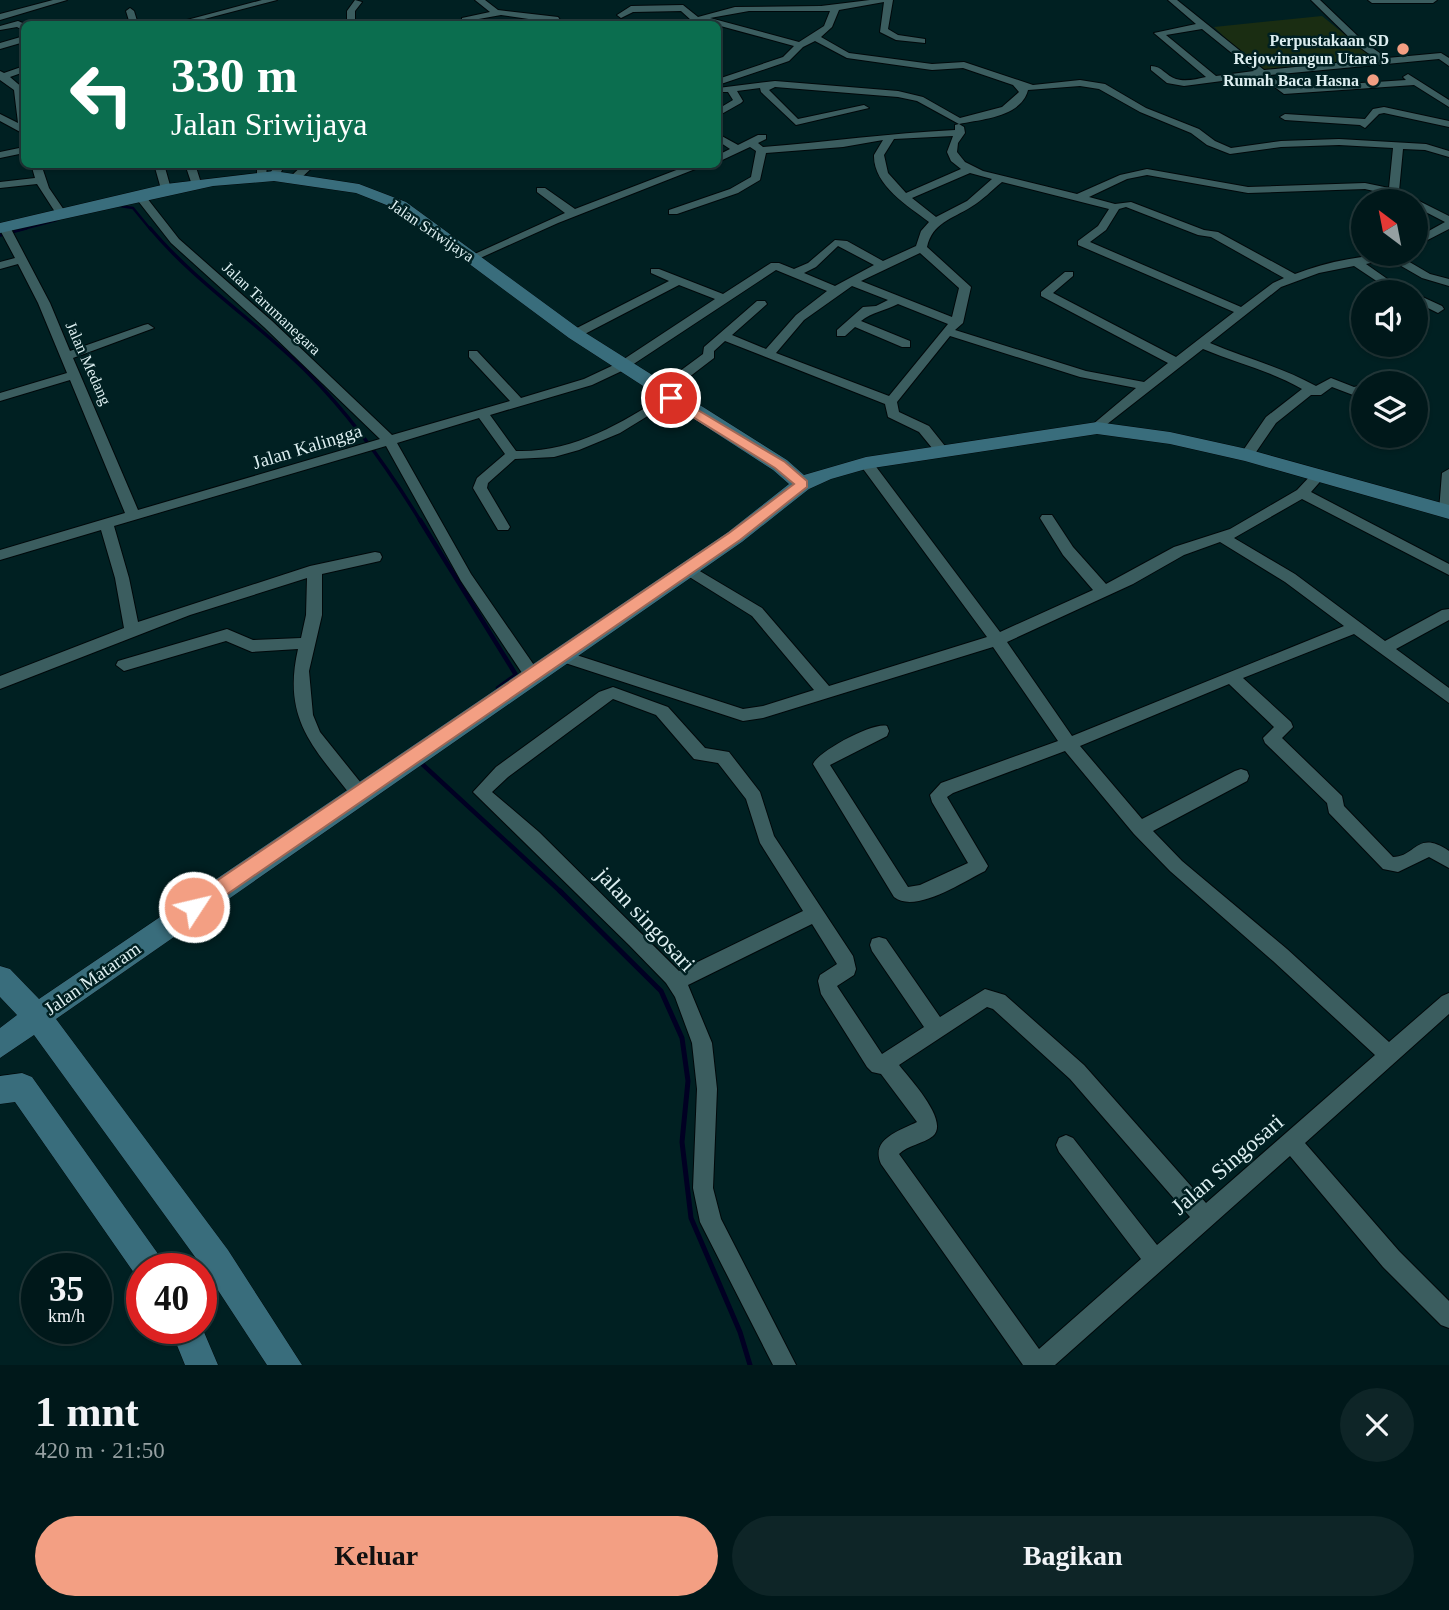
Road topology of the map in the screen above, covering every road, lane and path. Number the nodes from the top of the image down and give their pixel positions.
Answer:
1 (64, 0) edge
2 (273, 0) edge
3 (480, 0) edge
4 (883, 0) edge
5 (889, 0) edge
6 (1172, 0) edge
7 (1315, 0) edge
8 (1372, 0) edge
9 (1433, 0) edge
10 (358, 2) dead end
11 (853, 2) edge
12 (867, 2) edge
13 (631, 4) edge
14 (683, 4) edge
15 (835, 8) junction
16 (460, 9) dead end
17 (130, 11) dead end
18 (499, 13) junction
19 (621, 15) dead end
20 (0, 17) edge
21 (133, 21) edge
22 (195, 21) edge
23 (351, 21) edge
24 (466, 21) edge
25 (470, 21) edge
26 (557, 21) edge
27 (696, 21) edge
28 (21, 26) edge
29 (721, 26) edge
30 (1202, 26) junction
31 (3, 28) dead end
32 (798, 32) dead end
33 (815, 37) junction
34 (21, 40) edge
35 (785, 40) junction
36 (922, 41) dead end
37 (800, 45) junction
38 (0, 46) edge
39 (1446, 58) edge
40 (1385, 61) junction
41 (1154, 68) dead end
42 (21, 70) edge
43 (1262, 73) junction
44 (1, 76) edge
45 (1215, 80) junction
46 (721, 81) edge
47 (1415, 82) junction
48 (768, 84) junction
49 (1017, 85) junction
50 (731, 88) junction
51 (721, 90) edge
52 (21, 94) edge
53 (1449, 104) edge
54 (864, 108) dead end
55 (721, 111) edge
56 (1285, 117) dead end
57 (1, 119) edge
58 (21, 124) edge
59 (1449, 124) edge
60 (959, 127) junction
61 (890, 136) junction
62 (762, 137) dead end
63 (721, 139) edge
64 (757, 147) junction
65 (1398, 147) junction
66 (738, 149) junction
67 (21, 151) edge
68 (1449, 154) edge
69 (0, 155) edge
70 (721, 158) edge
71 (37, 168) edge
72 (160, 168) edge
73 (191, 168) edge
74 (693, 168) edge
75 (972, 168) junction
76 (269, 170) edge
77 (303, 171) edge
78 (1000, 178) junction
79 (41, 180) junction
80 (197, 183) junction
81 (0, 185) edge
82 (166, 189) junction
83 (1380, 189) edge
84 (1394, 189) edge
85 (541, 190) dead end
86 (139, 195) junction
87 (906, 197) junction
88 (1080, 197) junction
89 (1115, 207) junction
90 (1428, 210) edge
91 (673, 212) dead end
92 (61, 213) junction
93 (574, 214) junction
94 (934, 221) junction
95 (1449, 222) edge
96 (2, 227) edge
97 (1434, 232) junction
98 (1428, 236) edge
99 (1449, 236) edge
100 (921, 248) junction
101 (474, 257) junction
102 (19, 260) junction
103 (1351, 263) edge
104 (882, 265) junction
105 (0, 266) edge
106 (1362, 266) edge
107 (1411, 266) edge
108 (655, 271) dead end
109 (795, 273) junction
110 (1069, 274) dead end
111 (1291, 277) junction
112 (1383, 280) edge
113 (678, 281) junction
114 (853, 282) junction
115 (1449, 283) edge
116 (834, 290) junction
117 (723, 298) junction
118 (894, 301) junction
119 (761, 304) dead end
120 (1428, 304) edge
121 (1438, 309) dead end
122 (1241, 311) junction
123 (852, 322) junction
124 (952, 327) junction
125 (148, 328) dead end
126 (841, 332) dead end
127 (575, 334) junction
128 (725, 337) junction
129 (906, 344) dead end
130 (1202, 344) junction
131 (769, 353) junction
132 (473, 354) dead end
133 (66, 356) junction
134 (1177, 363) junction
135 (622, 366) junction
136 (75, 375) junction
137 (1147, 386) junction
138 (1310, 389) junction
139 (1351, 390) edge
140 (667, 395) junction
141 (0, 397) edge
142 (891, 402) junction
143 (520, 404) junction
144 (482, 414) junction
145 (1097, 428) junction
146 (389, 440) junction
147 (942, 451) junction
148 (1247, 455) junction
149 (512, 456) junction
150 (866, 463) junction
151 (1449, 473) edge
152 (1318, 475) junction
153 (803, 484) junction
154 (1302, 493) junction
155 (1448, 512) edge
156 (134, 517) junction
157 (1047, 518) dead end
158 (106, 525) junction
159 (503, 527) dead end
160 (1220, 536) junction
161 (0, 555) edge
162 (375, 557) dead end
163 (688, 569) junction
164 (315, 570) junction
165 (1449, 570) edge
166 (1103, 591) junction
167 (1447, 614) dead end
168 (1354, 628) junction
169 (132, 629) junction
170 (997, 640) junction
171 (307, 643) junction
172 (1386, 648) junction
173 (561, 656) junction
174 (124, 665) dead end
175 (532, 675) junction
176 (1231, 676) junction
177 (0, 683) edge
178 (826, 693) junction
179 (1449, 697) edge
180 (881, 731) dead end
181 (1068, 743) junction
182 (1241, 776) dead end
183 (359, 793) junction
184 (1140, 830) junction
185 (1449, 860) edge
186 (815, 914) junction
187 (879, 945) dead end
188 (0, 981) edge
189 (676, 982) junction
190 (1449, 1002) edge
191 (37, 1016) junction
192 (937, 1029) junction
193 (2, 1043) edge
194 (1389, 1055) junction
195 (885, 1063) junction
196 (0, 1090) edge
197 (1292, 1142) junction
198 (1066, 1145) dead end
199 (1205, 1218) junction
200 (139, 1253) edge
201 (1156, 1261) junction
202 (1449, 1317) edge
203 (193, 1344) edge
204 (202, 1365) edge
205 (286, 1365) edge
206 (785, 1365) edge
207 (1038, 1365) edge

1 - 20 street
2 - 22 street
3 - 18 street
4 - 12 street
5 - 36 street
6 - 30 street
7 - 40 street
8 - 9 street
10 - 23 street
11 - 12 street
11 - 15 street
13 - 14 street
13 - 19 street
14 - 27 street
15 - 27 street
15 - 33 street
16 - 24 street
17 - 21 street
18 - 25 street
18 - 26 street
28 - 31 street
29 - 35 street
30 - 43 street
30 - 45 street
32 - 35 street
33 - 37 street
33 - 49 street
34 - 38 street
35 - 37 street
37 - 46 street
39 - 40 street
40 - 43 street
40 - 47 street
41 - 45 street
42 - 44 street
43 - 45 street
43 - 47 street
44 - 52 street
47 - 53 street
48 - 50 street
48 - 54 street
48 - 60 street
49 - 60 street
49 - 65 street
50 - 51 street
50 - 55 street
56 - 59 street
57 - 58 street
60 - 61 street
60 - 75 street
61 - 64 street
61 - 87 street
62 - 64 street
63 - 66 street
64 - 66 street
64 - 91 street
65 - 68 street
65 - 84 street
66 - 70 street
67 - 69 street
71 - 79 street
72 - 82 street
73 - 80 street
74 - 93 street
75 - 78 street
75 - 87 street
76 - 77 main road, Jalan Sriwijaya
76 - 80 main road, Jalan Sriwijaya
77 - 101 main road, Jalan Sriwijaya
78 - 88 street
78 - 94 street
79 - 81 street
79 - 92 street
80 - 82 main road, Jalan Sriwijaya
82 - 86 main road, Jalan Sriwijaya
83 - 88 street
85 - 93 street
86 - 92 main road, Jalan Sriwijaya
86 - 146 street, Jalan Tarumanegara
87 - 94 street
88 - 89 street
89 - 111 street
89 - 122 street
90 - 95 street
92 - 96 main road, Jalan Sriwijaya
93 - 101 street
94 - 100 street
95 - 97 street
96 - 102 street, Jalan Medang
97 - 98 street
97 - 99 street
100 - 104 street
100 - 124 street
101 - 127 main road, Jalan Sriwijaya
102 - 105 street
102 - 133 street, Jalan Medang
103 - 111 street
104 - 109 street
104 - 114 street
106 - 112 street
107 - 115 street
108 - 113 street
109 - 116 street
109 - 117 street, Jalan Kalingga
110 - 134 street
111 - 122 street
113 - 117 street
113 - 127 street
114 - 116 street
114 - 118 street
116 - 131 street
117 - 135 street, Jalan Kalingga
118 - 123 street
118 - 124 street
119 - 128 street
120 - 121 street
122 - 130 street
123 - 126 street
123 - 129 street
124 - 137 street
124 - 142 street
125 - 133 street
127 - 135 main road, Jalan Sriwijaya
128 - 131 street
128 - 140 street
130 - 134 street
130 - 138 street
131 - 142 street
132 - 143 street
133 - 136 street, Jalan Medang
134 - 137 street
135 - 140 main road, Jalan Sriwijaya
135 - 143 street, Jalan Kalingga
136 - 141 street
136 - 156 street, Jalan Medang
137 - 145 street
138 - 139 street
138 - 148 street
140 - 149 street
140 - 153 main road, Jalan Sriwijaya
142 - 147 street
143 - 144 street, Jalan Kalingga
144 - 146 street, Jalan Kalingga
144 - 149 street
145 - 147 main road, Jalan Mataram
145 - 148 main road, Jalan Mataram
146 - 156 street, Jalan Kalingga
146 - 175 street, Jalan Tarumanegara
147 - 150 main road, Jalan Mataram
148 - 152 main road, Jalan Mataram
149 - 159 street
150 - 153 main road, Jalan Mataram
150 - 170 street
151 - 155 street
152 - 154 street
152 - 155 main road, Jalan Mataram
153 - 163 main road, Jalan Mataram
154 - 160 street
154 - 165 street
156 - 158 street, Jalan Kalingga
157 - 166 street
158 - 161 street, Jalan Kalingga
158 - 169 street
160 - 166 street
160 - 168 street
162 - 164 street
163 - 173 main road, Jalan Mataram
163 - 178 street
164 - 169 street
164 - 171 street
166 - 170 street
167 - 172 street
168 - 172 street
168 - 176 street
169 - 177 street
170 - 178 street
170 - 181 street
171 - 174 street
171 - 183 street
172 - 179 street
173 - 175 main road, Jalan Mataram
173 - 178 street
175 - 183 main road, Jalan Mataram
176 - 181 street
176 - 185 street
180 - 181 street
181 - 184 street
182 - 184 street
183 - 191 main road, Jalan Mataram
184 - 194 street
186 - 189 street
186 - 189 street, jalan singosari
186 - 195 street
187 - 192 street
188 - 191 main road
189 - 206 street, jalan singosari
190 - 194 street, Jalan Singosari
191 - 193 main road, Jalan Mataram
191 - 205 main road
192 - 195 street
192 - 199 street
194 - 197 street, Jalan Singosari
195 - 207 street
196 - 200 main road
197 - 199 street, Jalan Singosari
197 - 202 street
198 - 201 street
199 - 201 street, Jalan Singosari
201 - 207 street, Jalan Singosari
203 - 204 main road

